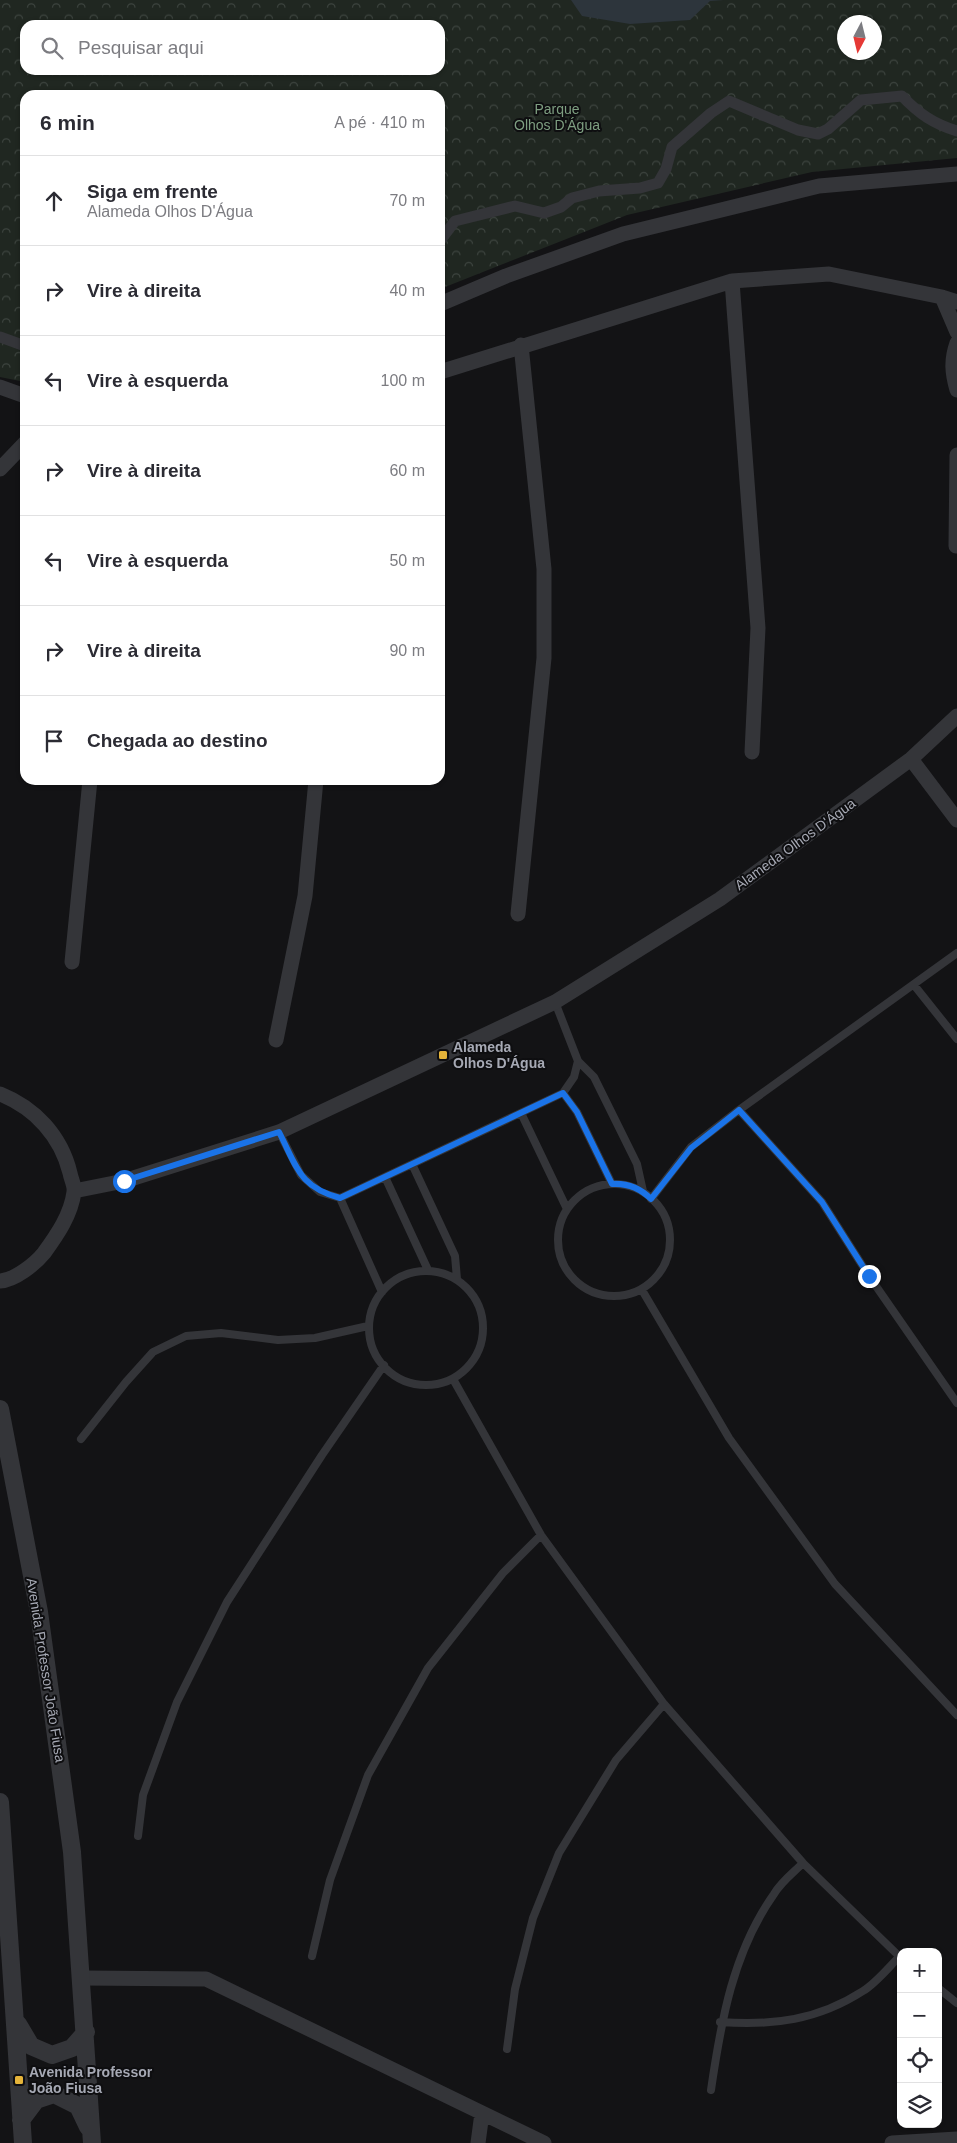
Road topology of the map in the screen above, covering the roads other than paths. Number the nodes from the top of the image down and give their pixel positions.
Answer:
1 (957, 131) edge
2 (957, 174) edge
3 (445, 234) edge
4 (732, 280) junction
5 (942, 297) junction
6 (445, 302) edge
7 (957, 302) edge
8 (957, 332) edge
9 (0, 337) edge
10 (957, 343) edge
11 (20, 344) edge
12 (521, 345) junction
13 (445, 370) edge
14 (0, 387) edge
15 (957, 390) edge
16 (20, 396) edge
17 (20, 448) edge
18 (957, 455) edge
19 (0, 469) edge
20 (956, 546) edge
21 (957, 716) edge
22 (752, 752) dead end
23 (911, 759) junction
24 (90, 785) edge
25 (316, 785) edge
26 (957, 820) edge
27 (518, 914) dead end
28 (957, 953) edge
29 (72, 962) dead end
30 (914, 985) junction
31 (554, 1002) junction
32 (276, 1040) dead end
33 (957, 1040) edge
34 (578, 1061) junction
35 (563, 1093) junction
36 (0, 1094) edge
37 (739, 1110) junction
38 (521, 1113) junction
39 (279, 1132) junction
40 (412, 1164) junction
41 (385, 1177) junction
42 (612, 1184) junction
43 (74, 1191) junction
44 (643, 1191) junction
45 (340, 1198) junction
46 (651, 1199) junction
47 (567, 1209) junction
48 (428, 1270) junction
49 (457, 1279) junction
50 (0, 1280) edge
51 (642, 1290) junction
52 (382, 1292) junction
53 (368, 1326) junction
54 (384, 1365) junction
55 (453, 1379) junction
56 (957, 1403) edge
57 (0, 1409) edge
58 (81, 1438) dead end
59 (541, 1535) junction
60 (664, 1704) junction
61 (957, 1715) edge
62 (0, 1802) edge
63 (138, 1836) dead end
64 (803, 1863) junction
65 (897, 1955) edge
66 (312, 1956) dead end
67 (897, 1961) edge
68 (82, 1978) junction
69 (942, 1991) edge
70 (957, 2003) edge
71 (16, 2021) junction
72 (720, 2022) junction
73 (86, 2032) junction
74 (507, 2049) dead end
75 (711, 2090) dead end
76 (482, 2113) junction
77 (21, 2120) junction
78 (957, 2139) edge
79 (92, 2140) edge
80 (23, 2143) edge
81 (478, 2143) edge
82 (544, 2143) edge
83 (892, 2143) edge

1 - 3 street
2 - 6 street
4 - 5 street
4 - 12 street
4 - 22 street
5 - 7 street
5 - 8 street
9 - 11 street
10 - 15 street
12 - 13 street
12 - 27 street
14 - 16 street
17 - 19 street
18 - 20 street
21 - 23 street, Alameda Olhos D'Água
23 - 26 street
23 - 31 street, Alameda Olhos D'Água
24 - 29 street
25 - 32 street
28 - 30 lane
30 - 33 lane
30 - 37 lane
31 - 34 lane
31 - 39 street, Alameda Olhos D'Água
34 - 35 lane
34 - 44 lane
35 - 38 lane
35 - 42 lane
36 - 43 street
37 - 46 lane
37 - 56 lane
38 - 40 lane
38 - 47 lane
39 - 43 street, Alameda Olhos D'Água
39 - 45 lane
40 - 41 lane
40 - 49 lane
41 - 45 lane
41 - 48 lane
42 - 44 lane
42 - 47 lane
43 - 50 street
44 - 46 lane
45 - 52 lane
46 - 51 lane
47 - 51 lane
48 - 49 lane
48 - 52 lane
49 - 55 lane
51 - 61 lane
52 - 53 lane
53 - 54 lane
53 - 58 lane
54 - 55 lane
54 - 63 lane
55 - 59 lane
57 - 68 street, Avenida Professor João Fiusa
59 - 60 lane
59 - 66 lane
60 - 64 lane
60 - 74 lane
62 - 71 street
64 - 65 lane
64 - 72 lane
67 - 72 lane
68 - 73 street, Avenida Professor João Fiusa
68 - 76 street
69 - 70 lane
71 - 73 street
71 - 77 street
72 - 75 lane
73 - 79 street, Avenida Professor João Fiusa
76 - 81 street
76 - 82 street
77 - 79 street
77 - 80 street
78 - 83 street

